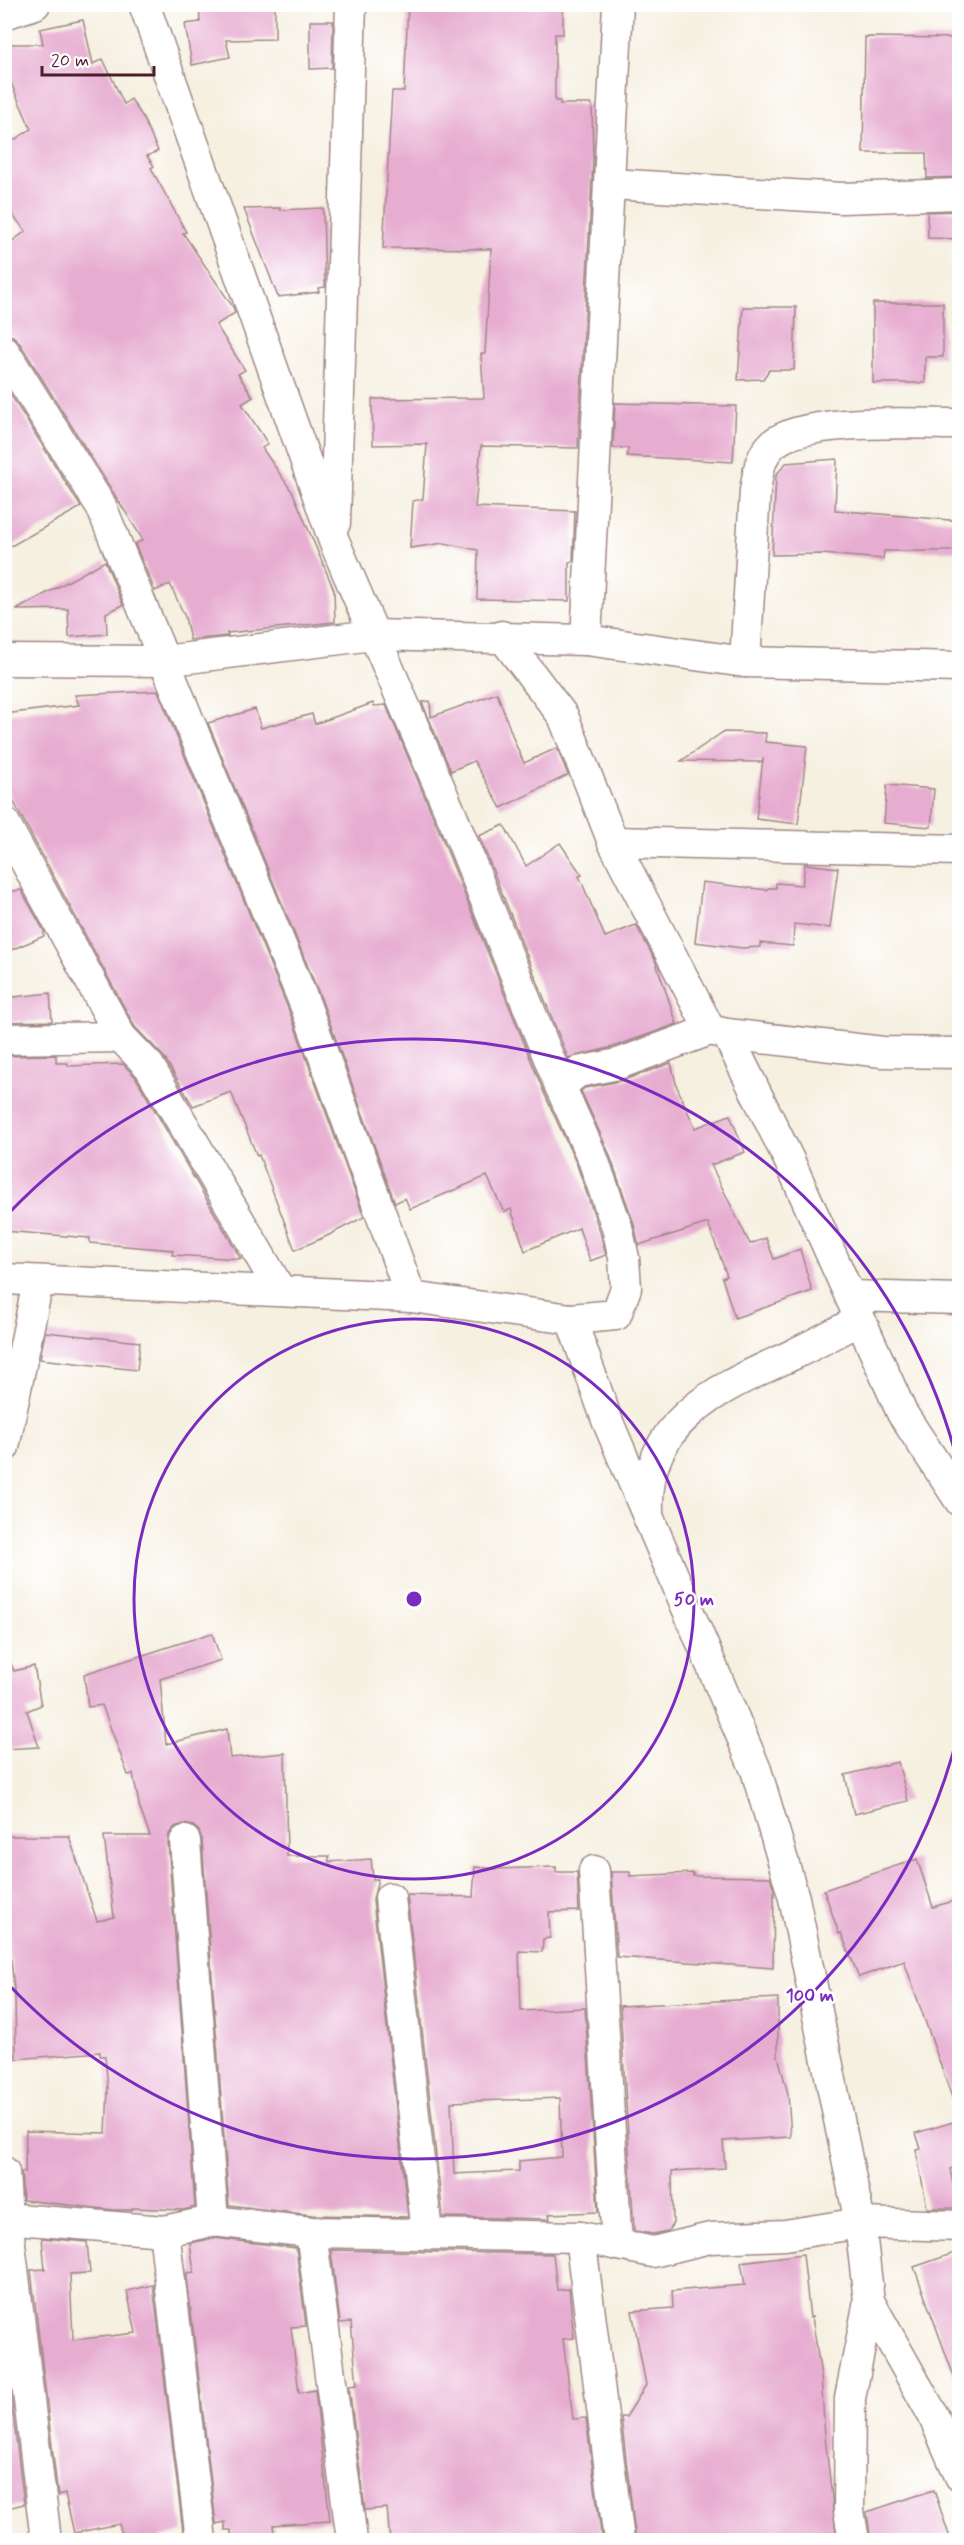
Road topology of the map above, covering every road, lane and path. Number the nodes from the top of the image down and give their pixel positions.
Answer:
1 (35, 4) edge
2 (144, 4) edge
3 (351, 4) edge
4 (618, 4) edge
5 (4, 14) edge
6 (611, 184) junction
7 (960, 194) edge
8 (4, 351) edge
9 (960, 424) edge
10 (334, 541) junction
11 (374, 635) junction
12 (502, 636) junction
13 (586, 640) junction
14 (4, 660) edge
15 (164, 661) junction
16 (745, 662) junction
17 (960, 667) edge
18 (4, 822) edge
19 (613, 842) junction
20 (960, 850) edge
21 (718, 1032) junction
22 (121, 1037) junction
23 (4, 1039) edge
24 (960, 1053) edge
25 (560, 1086) junction
26 (4, 1279) edge
27 (38, 1282) junction
28 (280, 1290) junction
29 (411, 1297) junction
30 (960, 1299) edge
31 (855, 1308) junction
32 (572, 1319) junction
33 (4, 1447) edge
34 (960, 1501) edge
35 (648, 1517) junction
36 (185, 1841) dead end
37 (594, 1871) dead end
38 (390, 1898) dead end
39 (4, 2172) edge
40 (6, 2219) edge
41 (213, 2221) junction
42 (860, 2223) junction
43 (960, 2226) edge
44 (164, 2231) junction
45 (311, 2232) junction
46 (427, 2233) junction
47 (580, 2237) junction
48 (617, 2245) junction
49 (868, 2301) junction
50 (960, 2476) edge
51 (46, 2541) edge
52 (201, 2541) edge
53 (352, 2541) edge
54 (619, 2541) edge
55 (854, 2541) edge

1 - 5 street
2 - 10 street
3 - 10 street
4 - 6 street
6 - 7 street
6 - 13 street
8 - 15 street
9 - 16 street
10 - 11 street
11 - 12 street
11 - 15 street
11 - 25 street
12 - 13 street
12 - 19 street
13 - 16 street
14 - 15 street
15 - 29 street
16 - 17 street
18 - 22 street
19 - 20 street
19 - 21 street
21 - 24 street
21 - 25 street
21 - 31 street
22 - 23 street
22 - 28 street
25 - 32 street
26 - 27 street
27 - 28 street
27 - 33 street
28 - 29 street
29 - 32 street
30 - 31 street
31 - 34 street
31 - 35 street
32 - 35 street
35 - 42 street
36 - 41 street
37 - 48 street
38 - 46 street
39 - 40 street
40 - 44 street
40 - 51 street
41 - 44 street
41 - 45 street
42 - 43 street
42 - 48 street
42 - 49 street
44 - 52 street
45 - 46 street
45 - 53 street
46 - 47 street
47 - 48 street
47 - 54 street
49 - 50 street
49 - 55 street

